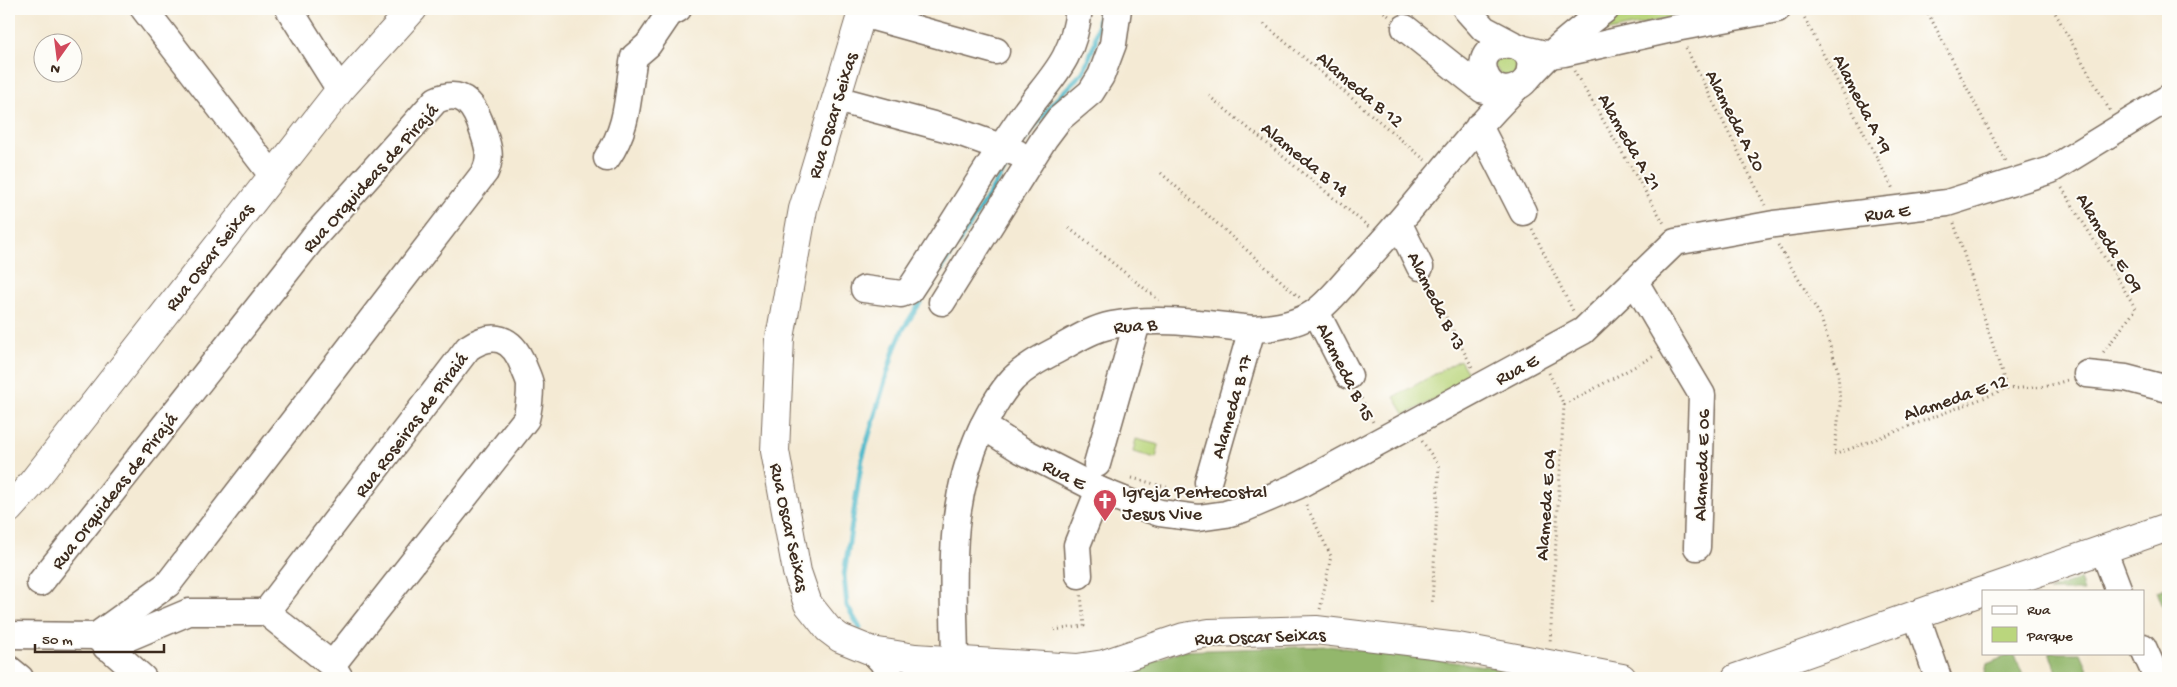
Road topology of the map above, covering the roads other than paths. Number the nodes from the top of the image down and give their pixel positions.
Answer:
1 (144, 9) edge
2 (289, 9) edge
3 (413, 9) edge
4 (678, 9) edge
5 (1079, 9) edge
6 (1118, 9) edge
7 (1466, 9) edge
8 (1606, 9) edge
9 (1777, 9) edge
10 (863, 11) edge
11 (1405, 28) dead end
12 (1517, 46) junction
13 (996, 51) dead end
14 (1557, 54) junction
15 (1483, 75) junction
16 (1521, 84) junction
17 (340, 90) junction
18 (2168, 98) edge
19 (836, 99) junction
20 (1479, 126) junction
21 (1016, 153) junction
22 (606, 158) dead end
23 (272, 174) junction
24 (1523, 212) dead end
25 (1392, 232) junction
26 (1420, 267) road end
27 (1635, 282) junction
28 (864, 289) dead end
29 (942, 302) dead end
30 (1316, 312) junction
31 (1137, 322) junction
32 (1252, 329) junction
33 (2087, 374) road end
34 (1350, 376) road end
35 (2168, 389) edge
36 (983, 426) junction
37 (1097, 464) dead end
38 (1208, 482) dead end
39 (1099, 490) junction
40 (9, 509) edge
41 (2168, 527) edge
42 (1697, 547) dead end
43 (2104, 549) junction
44 (40, 583) dead end
45 (168, 584) junction
46 (1080, 586) road end
47 (1986, 590) edge
48 (2119, 590) edge
49 (1982, 591) edge
50 (189, 612) junction
51 (266, 612) junction
52 (1916, 614) junction
53 (9, 635) edge
54 (101, 641) junction
55 (2144, 649) edge
56 (872, 651) junction
57 (915, 658) junction
58 (955, 661) junction
59 (9, 669) edge
60 (336, 672) edge
61 (20, 678) edge
62 (143, 678) edge
63 (891, 678) edge
64 (897, 678) edge
65 (1622, 678) edge
66 (1736, 678) edge
67 (1938, 678) edge
68 (2157, 678) edge

1 - 23 street
2 - 17 street
3 - 17 main road, Rua Oscar Seixas
4 - 22 street
5 - 21 street
6 - 21 street
7 - 12 street
7 - 15 street
8 - 14 street
9 - 14 street
10 - 13 street
10 - 19 main road, Rua Oscar Seixas
11 - 15 street
12 - 14 street
12 - 15 street
12 - 16 street
14 - 16 street, Rua B
15 - 16 street
15 - 20 street
16 - 20 street, Rua B
17 - 23 main road, Rua Oscar Seixas
18 - 27 street, Rua E
19 - 21 street
19 - 56 main road, Rua Oscar Seixas
20 - 24 street
20 - 25 street, Rua B
21 - 28 street
21 - 29 street
23 - 40 main road, Rua Oscar Seixas
25 - 26 street, Alameda B 13
25 - 30 street, Rua B
27 - 39 street, Rua E
27 - 42 street, Alameda E 06
30 - 32 street, Rua B
30 - 34 street, Alameda B 15
31 - 32 street, Rua B
31 - 36 street, Rua B
31 - 37 street
32 - 38 street, Alameda B 17
33 - 35 street
36 - 39 street, Rua E
36 - 58 street, Rua B
39 - 46 street
41 - 43 main road
43 - 47 main road
43 - 48 street
44 - 45 street, Rua Orquideas de Pirajá
45 - 50 street
45 - 54 street, Rua Orquideas de Pirajá
49 - 52 main road
50 - 51 street
50 - 54 street
51 - 60 street
51 - 60 street, Rua Roseiras de Piraiá
52 - 66 main road
52 - 67 street
53 - 54 street
54 - 62 street
55 - 68 street
56 - 57 main road, Rua Oscar Seixas
56 - 63 street
57 - 58 main road, Rua Oscar Seixas
57 - 64 street
58 - 65 main road, Rua Oscar Seixas
59 - 61 street

